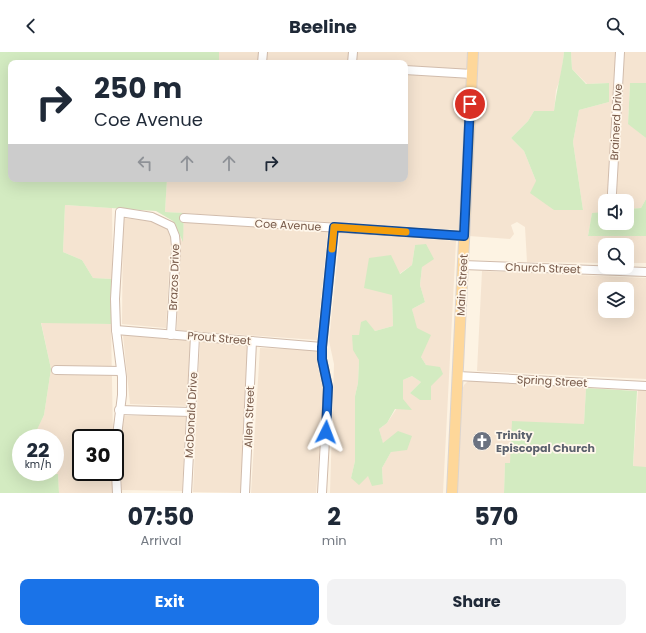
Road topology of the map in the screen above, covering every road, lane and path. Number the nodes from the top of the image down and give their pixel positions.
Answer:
1 (473, 52) edge
2 (620, 52) edge
3 (408, 70) edge
4 (472, 74) junction
5 (612, 193) dead end
6 (184, 218) dead end
7 (334, 227) junction
8 (464, 236) junction
9 (463, 265) junction
10 (646, 272) edge
11 (116, 330) junction
12 (171, 335) junction
13 (195, 336) junction
14 (252, 341) junction
15 (322, 347) junction
16 (56, 370) dead end
17 (121, 372) junction
18 (458, 376) junction
19 (646, 386) edge
20 (119, 410) junction
21 (191, 412) junction
22 (117, 493) edge
23 (187, 493) edge
24 (246, 493) edge
25 (322, 493) edge
26 (452, 493) edge

1 - 4 main road, Main Street
2 - 5 street, Brainerd Drive
3 - 4 street
4 - 8 main road, Main Street
6 - 7 street, Coe Avenue
7 - 8 street, Coe Avenue
7 - 15 street
8 - 9 main road, Main Street
9 - 10 street, Church Street
9 - 18 main road, Main Street
11 - 12 street, Prout Street
11 - 12 street, Brazos Drive
11 - 17 street
12 - 13 street, Prout Street
13 - 14 street, Prout Street
13 - 21 street, McDonald Drive
14 - 15 street, Prout Street
14 - 24 street, Allen Street
15 - 25 street
16 - 17 street
17 - 20 street
18 - 19 street, Spring Street
18 - 26 main road, Main Street
20 - 21 street
20 - 22 street
21 - 23 street, McDonald Drive

